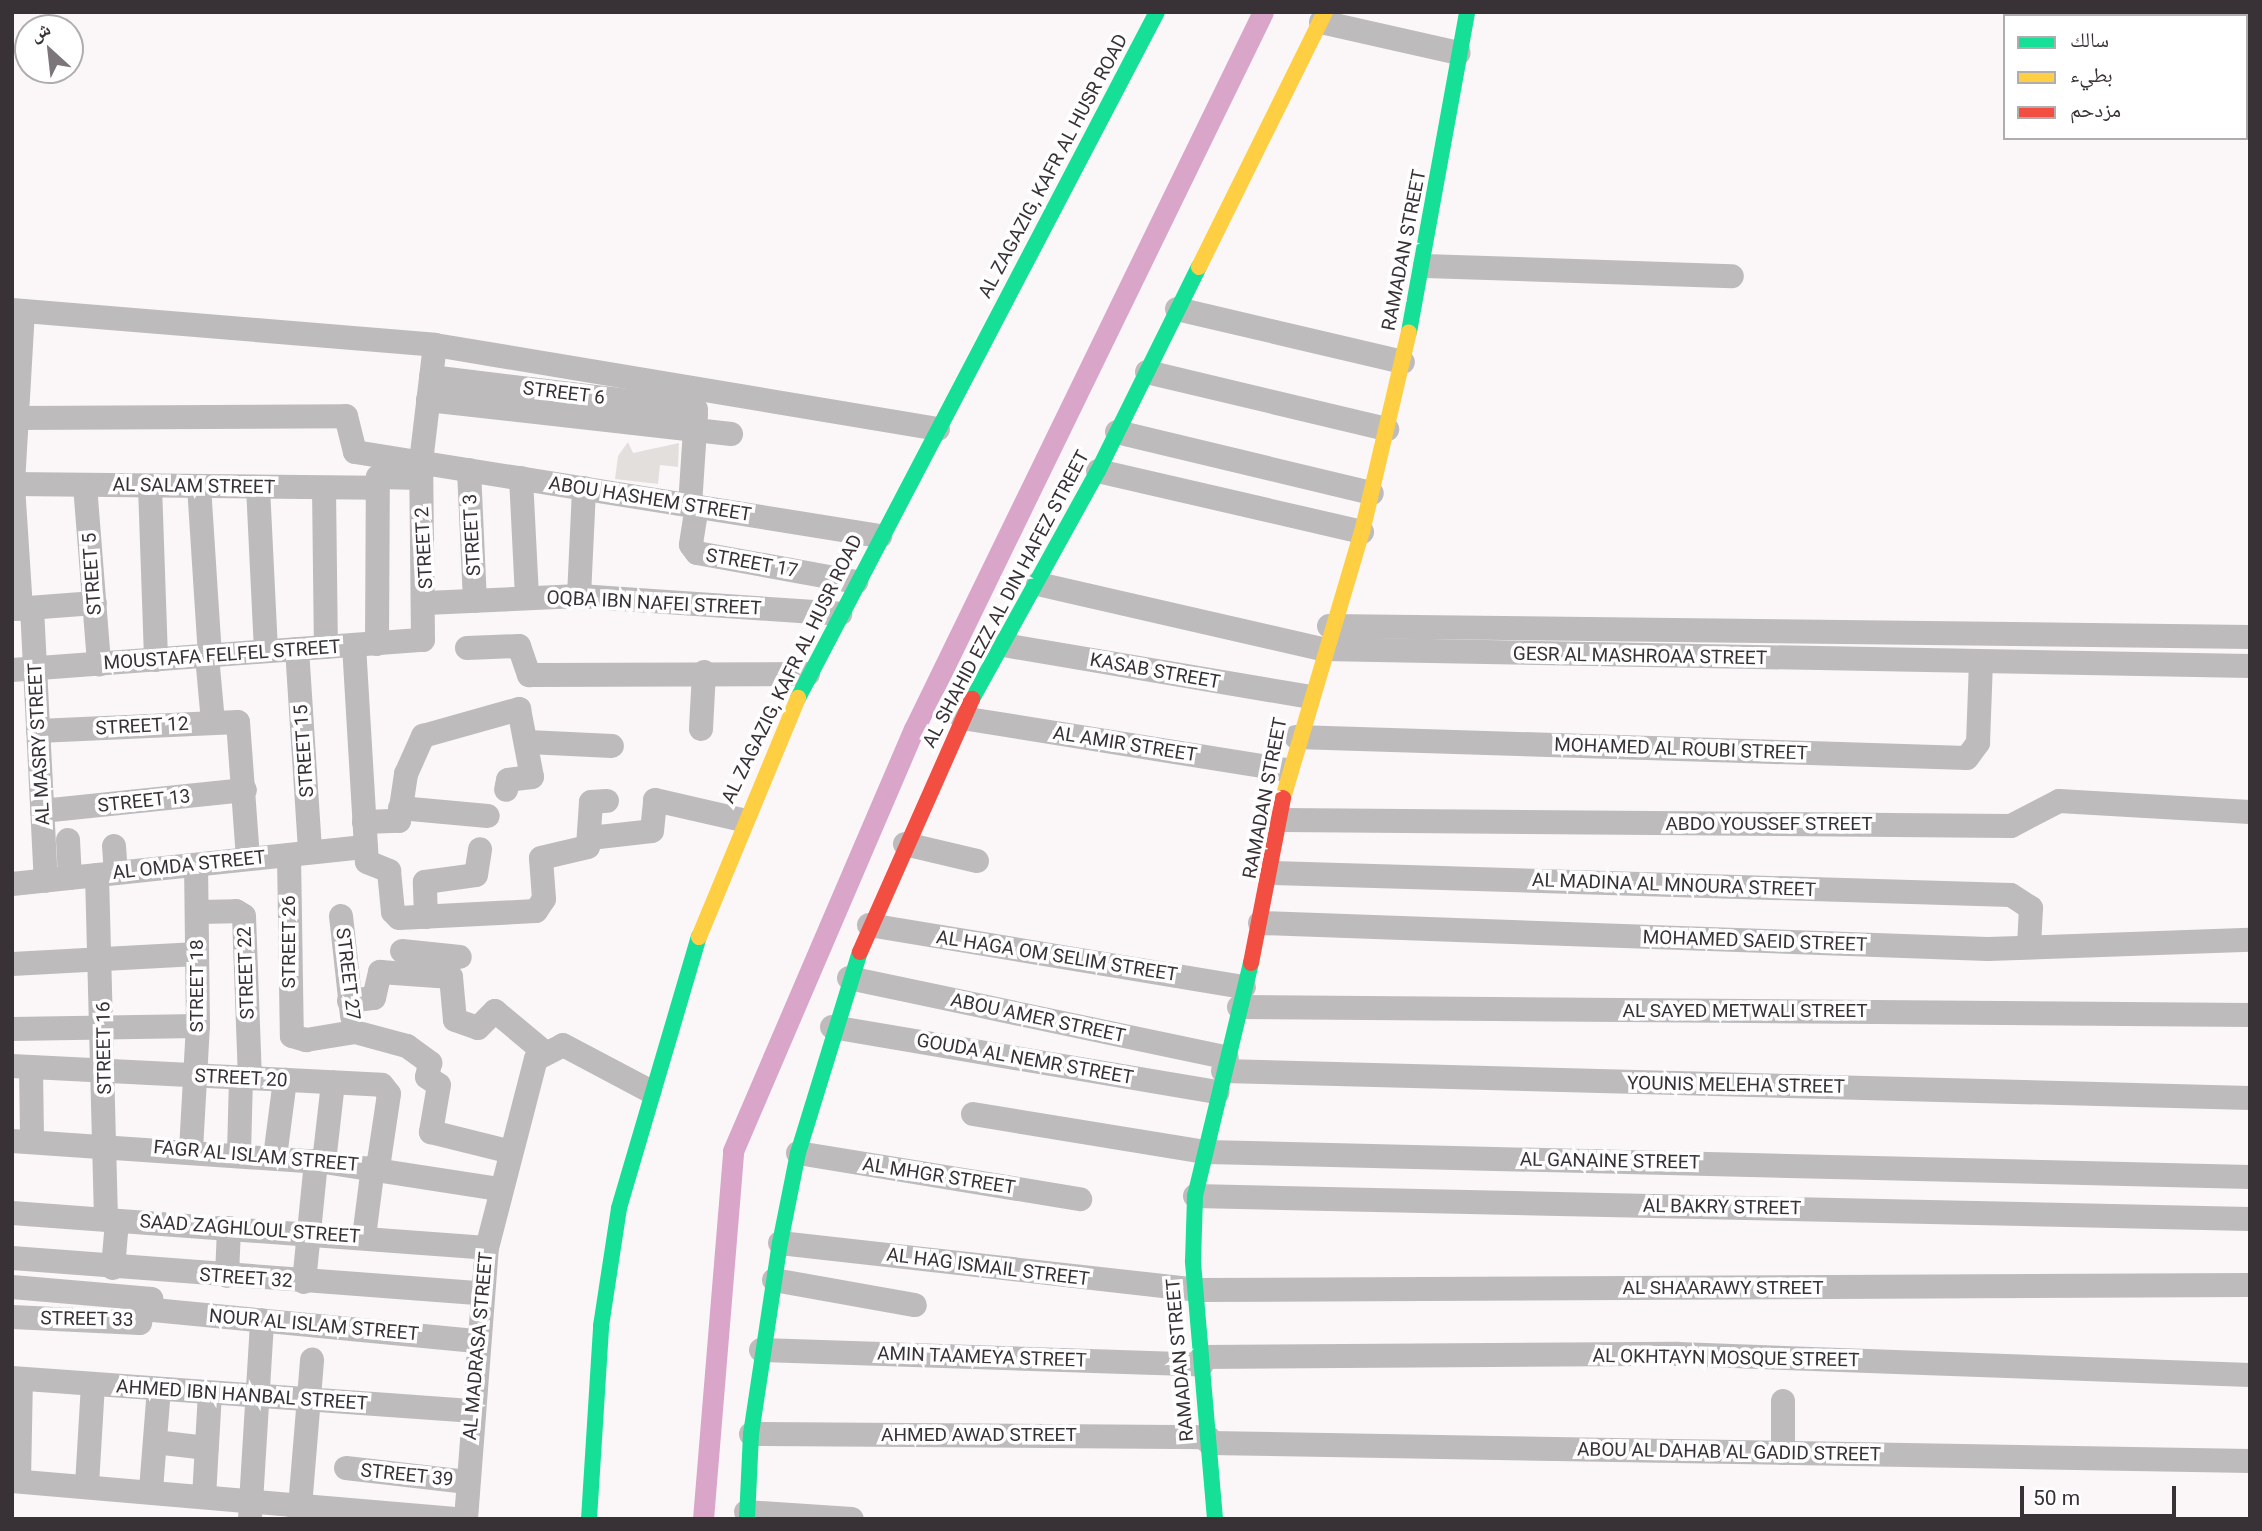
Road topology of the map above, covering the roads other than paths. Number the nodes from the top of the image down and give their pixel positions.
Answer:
1 (1157, 12) edge
2 (1466, 12) edge
3 (1323, 17) edge
4 (1459, 53) junction
5 (1425, 266) junction
6 (1732, 276) dead end
7 (1177, 309) junction
8 (18, 310) edge
9 (435, 345) junction
10 (1403, 362) junction
11 (1147, 372) junction
12 (430, 388) junction
13 (696, 409) junction
14 (938, 429) junction
15 (1387, 429) junction
16 (1118, 432) junction
17 (15, 433) edge
18 (731, 434) dead end
19 (421, 470) junction
20 (469, 470) junction
21 (1098, 471) junction
22 (521, 478) junction
23 (13, 484) edge
24 (85, 485) junction
25 (150, 486) junction
26 (199, 486) junction
27 (258, 487) junction
28 (324, 488) junction
29 (377, 488) junction
30 (584, 488) junction
31 (1372, 493) junction
32 (694, 505) junction
33 (1362, 532) junction
34 (880, 536) junction
35 (856, 582) junction
36 (1038, 584) junction
37 (579, 596) junction
38 (527, 598) junction
39 (475, 601) junction
40 (94, 603) junction
41 (426, 603) junction
42 (22, 609) edge
43 (840, 614) junction
44 (427, 633) joint
45 (1325, 638) junction
46 (2250, 638) edge
47 (365, 645) junction
48 (1003, 645) junction
49 (326, 647) junction
50 (467, 648) dead end
51 (297, 649) junction
52 (266, 651) junction
53 (208, 656) junction
54 (156, 660) junction
55 (1980, 663) junction
56 (99, 664) junction
57 (2250, 666) edge
58 (24, 669) edge
59 (704, 672) junction
60 (808, 674) junction
61 (1306, 696) junction
62 (962, 718) junction
63 (214, 722) junction
64 (701, 729) dead end
65 (38, 731) junction
66 (1296, 737) junction
67 (528, 742) junction
68 (612, 746) dead end
69 (1287, 770) junction
70 (245, 790) junction
71 (506, 790) dead end
72 (607, 801) dead end
73 (400, 808) junction
74 (42, 811) junction
75 (2250, 812) edge
76 (488, 816) dead end
77 (742, 820) junction
78 (1281, 820) junction
79 (365, 834) junction
80 (590, 838) junction
81 (68, 840) dead end
82 (905, 844) junction
83 (114, 846) dead end
84 (480, 849) dead end
85 (300, 854) junction
86 (248, 859) junction
87 (976, 861) dead end
88 (196, 864) junction
89 (1273, 873) junction
90 (106, 874) junction
91 (58, 879) junction
92 (12, 884) edge
93 (197, 912) junction
94 (341, 916) dead end
95 (426, 917) junction
96 (399, 918) junction
97 (1260, 923) junction
98 (869, 925) junction
99 (2250, 940) edge
100 (2029, 947) junction
101 (197, 954) junction
102 (460, 957) dead end
103 (102, 959) junction
104 (403, 962) junction
105 (12, 964) edge
106 (849, 978) junction
107 (1242, 997) junction
108 (349, 1001) junction
109 (2250, 1016) edge
110 (198, 1026) junction
111 (832, 1027) junction
112 (103, 1028) junction
113 (12, 1029) edge
114 (355, 1032) junction
115 (543, 1051) junction
116 (22, 1067) edge
117 (104, 1070) junction
118 (1223, 1074) junction
119 (195, 1076) junction
120 (246, 1078) junction
121 (285, 1080) junction
122 (333, 1083) junction
123 (650, 1091) junction
124 (2250, 1098) edge
125 (973, 1114) dead end
126 (22, 1141) edge
127 (106, 1143) junction
128 (191, 1150) junction
129 (508, 1151) junction
130 (1206, 1152) junction
131 (798, 1153) junction
132 (239, 1154) junction
133 (275, 1157) junction
134 (320, 1161) junction
135 (375, 1168) junction
136 (2250, 1177) edge
137 (499, 1189) junction
138 (1195, 1196) junction
139 (1080, 1199) dead end
140 (12, 1213) edge
141 (2250, 1219) edge
142 (112, 1220) junction
143 (229, 1228) junction
144 (309, 1233) junction
145 (364, 1237) junction
146 (780, 1243) junction
147 (487, 1248) junction
148 (12, 1258) edge
149 (113, 1268) junction
150 (227, 1276) junction
151 (774, 1280) junction
152 (304, 1282) junction
153 (2250, 1285) edge
154 (12, 1287) edge
155 (1196, 1290) junction
156 (480, 1293) junction
157 (915, 1305) dead end
158 (152, 1310) junction
159 (12, 1317) edge
160 (262, 1320) junction
161 (475, 1340) junction
162 (761, 1350) junction
163 (312, 1360) dead end
164 (1202, 1361) junction
165 (2250, 1375) edge
166 (17, 1378) edge
167 (93, 1384) junction
168 (159, 1389) junction
169 (210, 1393) junction
170 (258, 1396) junction
171 (309, 1400) junction
172 (1783, 1401) dead end
173 (471, 1411) junction
174 (751, 1434) junction
175 (1208, 1440) junction
176 (155, 1442) junction
177 (207, 1448) junction
178 (1783, 1452) junction
179 (2250, 1461) edge
180 (346, 1468) dead end
181 (16, 1481) edge
182 (467, 1482) junction
183 (87, 1485) junction
184 (151, 1490) junction
185 (204, 1497) junction
186 (251, 1511) edge
187 (299, 1513) edge
188 (747, 1516) edge
189 (452, 1519) edge
190 (466, 1519) edge
191 (589, 1519) edge
192 (852, 1519) edge
193 (1214, 1519) edge

1 - 14 street, AL ZAGAZIG, KAFR AL HUSR ROAD
2 - 4 street, RAMADAN STREET
3 - 4 street
3 - 7 street, AL SHAHID EZZ AL DIN HAFEZ STREET
4 - 5 street, RAMADAN STREET
5 - 6 street
5 - 10 street, RAMADAN STREET
7 - 10 street
7 - 11 street, AL SHAHID EZZ AL DIN HAFEZ STREET
8 - 9 street
8 - 17 street, AL MASRY STREET
9 - 12 street, STREET 2
9 - 13 street
10 - 15 street, RAMADAN STREET
11 - 15 street
11 - 16 street, AL SHAHID EZZ AL DIN HAFEZ STREET
12 - 13 street, STREET 6
12 - 19 street, STREET 2
13 - 14 street
13 - 18 street
13 - 32 street
14 - 34 street, AL ZAGAZIG, KAFR AL HUSR ROAD
15 - 31 street, RAMADAN STREET
16 - 21 street, AL SHAHID EZZ AL DIN HAFEZ STREET
16 - 31 street
17 - 19 street
17 - 23 street, AL MASRY STREET
19 - 20 street, ABOU HASHEM STREET
19 - 29 street
19 - 41 street, STREET 2
20 - 22 street, ABOU HASHEM STREET
20 - 39 street, STREET 3
21 - 33 street
21 - 36 street, AL SHAHID EZZ AL DIN HAFEZ STREET
22 - 30 street, ABOU HASHEM STREET
22 - 38 street
23 - 24 street, AL SALAM STREET
23 - 42 street, AL MASRY STREET
24 - 25 street, AL SALAM STREET
24 - 40 street, STREET 5
25 - 26 street, AL SALAM STREET
25 - 54 street
26 - 27 street, AL SALAM STREET
26 - 53 street
27 - 28 street, AL SALAM STREET
27 - 52 street
28 - 29 street, AL SALAM STREET
28 - 49 street
29 - 47 street
30 - 32 street, ABOU HASHEM STREET
30 - 37 street
31 - 33 street, RAMADAN STREET
32 - 34 street, ABOU HASHEM STREET
32 - 35 street, STREET 17
33 - 45 street, RAMADAN STREET
34 - 35 street, AL ZAGAZIG, KAFR AL HUSR ROAD
35 - 43 street, AL ZAGAZIG, KAFR AL HUSR ROAD
36 - 45 street, GESR AL MASHROAA STREET
36 - 48 street, AL SHAHID EZZ AL DIN HAFEZ STREET
37 - 38 street, OQBA IBN NAFEI STREET
37 - 43 street, OQBA IBN NAFEI STREET
38 - 39 street, OQBA IBN NAFEI STREET
39 - 41 street, OQBA IBN NAFEI STREET
40 - 42 street
40 - 56 street, STREET 5
41 - 44 street, STREET 2
42 - 58 street, AL MASRY STREET
43 - 60 street, AL ZAGAZIG, KAFR AL HUSR ROAD
44 - 47 street, MOUSTAFA FELFEL STREET
45 - 46 street, GESR AL MASHROAA STREET
45 - 55 street, GESR AL MASHROAA STREET
45 - 61 street, RAMADAN STREET
47 - 49 street, MOUSTAFA FELFEL STREET
47 - 79 street
48 - 61 street, KASAB STREET
48 - 62 street, AL SHAHID EZZ AL DIN HAFEZ STREET
49 - 51 street, MOUSTAFA FELFEL STREET
50 - 59 street
51 - 52 street, MOUSTAFA FELFEL STREET
51 - 85 street, STREET 15
52 - 53 street, MOUSTAFA FELFEL STREET
53 - 54 street, MOUSTAFA FELFEL STREET
53 - 63 street
54 - 56 street, MOUSTAFA FELFEL STREET
55 - 57 street, GESR AL MASHROAA STREET
55 - 66 street, MOHAMED AL ROUBI STREET
56 - 58 street, MOUSTAFA FELFEL STREET
58 - 65 street, AL MASRY STREET
59 - 60 street
59 - 64 street
60 - 77 street, AL ZAGAZIG, KAFR AL HUSR ROAD
61 - 66 street, RAMADAN STREET
62 - 69 street, AL AMIR STREET
62 - 82 street, AL SHAHID EZZ AL DIN HAFEZ STREET
63 - 65 street, STREET 12
63 - 70 street, STREET 12
65 - 74 street, AL MASRY STREET
66 - 69 street, RAMADAN STREET
67 - 68 street
67 - 71 street
67 - 73 street
69 - 78 street, RAMADAN STREET
70 - 74 street, STREET 13
70 - 86 street
72 - 80 street
73 - 76 street
73 - 79 street, AL OMDA STREET
74 - 91 street, AL MASRY STREET
75 - 78 street, ABDO YOUSSEF STREET
77 - 80 street
77 - 123 street, AL ZAGAZIG, KAFR AL HUSR ROAD
78 - 89 street, RAMADAN STREET
79 - 85 street, AL OMDA STREET
79 - 96 street
80 - 95 street
81 - 91 street
82 - 87 street
82 - 98 street, AL SHAHID EZZ AL DIN HAFEZ STREET
83 - 90 street, STREET 16
84 - 95 street
85 - 86 street, AL OMDA STREET
85 - 114 street, STREET 26
86 - 88 street, AL OMDA STREET
88 - 90 street, AL OMDA STREET
88 - 93 street, STREET 18
89 - 97 street, RAMADAN STREET
89 - 100 street, AL MADINA AL MNOURA STREET
90 - 91 street, AL OMDA STREET
90 - 103 street, STREET 16
91 - 92 street, AL OMDA STREET
93 - 101 street, STREET 18
93 - 120 street, STREET 22
94 - 108 street, STREET 27
95 - 96 street
96 - 104 street
97 - 100 street, MOHAMED SAEID STREET
97 - 107 street, RAMADAN STREET
98 - 106 street, AL SHAHID EZZ AL DIN HAFEZ STREET
98 - 107 street, AL HAGA OM SELIM STREET
99 - 100 street, MOHAMED SAEID STREET
101 - 103 street
101 - 110 street, STREET 18
102 - 104 street
103 - 105 street
103 - 112 street, STREET 16
104 - 108 street
104 - 115 street
106 - 111 street, AL SHAHID EZZ AL DIN HAFEZ STREET
106 - 118 street, ABOU AMER STREET
107 - 109 street, AL SAYED METWALI STREET
107 - 118 street, RAMADAN STREET
108 - 114 street, STREET 27
110 - 112 street
110 - 119 street, STREET 18
111 - 118 street, GOUDA AL NEMR STREET
111 - 131 street, AL SHAHID EZZ AL DIN HAFEZ STREET
112 - 113 street
112 - 117 street, STREET 16
114 - 129 street
115 - 123 street
115 - 129 street, AL MADRASA STREET
116 - 117 street, STREET 20
116 - 126 street
117 - 119 street, STREET 20
117 - 127 street, STREET 16
118 - 124 street, YOUNIS MELEHA STREET
118 - 130 street, RAMADAN STREET
119 - 120 street, STREET 20
119 - 128 street, STREET 18
120 - 121 street, STREET 20
120 - 132 street
121 - 122 street, STREET 20
121 - 133 street
122 - 134 street
122 - 135 street, STREET 20
123 - 191 street, AL ZAGAZIG, KAFR AL HUSR ROAD
125 - 130 street, AL GANAINE STREET
126 - 127 street, FAGR AL ISLAM STREET
127 - 128 street, FAGR AL ISLAM STREET
127 - 142 street, STREET 16
128 - 132 street, FAGR AL ISLAM STREET
129 - 137 street, AL MADRASA STREET
130 - 136 street, AL GANAINE STREET
130 - 138 street, RAMADAN STREET
131 - 139 street, AL MHGR STREET
131 - 146 street, AL SHAHID EZZ AL DIN HAFEZ STREET
132 - 133 street, FAGR AL ISLAM STREET
133 - 134 street, FAGR AL ISLAM STREET
134 - 135 street, FAGR AL ISLAM STREET
134 - 144 street
135 - 137 street, FAGR AL ISLAM STREET
135 - 145 street
137 - 147 street, AL MADRASA STREET
138 - 141 street, AL BAKRY STREET
138 - 155 street, RAMADAN STREET
140 - 142 street, SAAD ZAGHLOUL STREET
142 - 143 street, SAAD ZAGHLOUL STREET
142 - 149 street, STREET 16
143 - 144 street, SAAD ZAGHLOUL STREET
143 - 150 street
144 - 145 street, SAAD ZAGHLOUL STREET
144 - 152 street
145 - 147 street, SAAD ZAGHLOUL STREET
146 - 151 street, AL SHAHID EZZ AL DIN HAFEZ STREET
146 - 155 street, AL HAG ISMAIL STREET
147 - 156 street, AL MADRASA STREET
148 - 149 street, STREET 32
149 - 150 street, STREET 32
150 - 152 street, STREET 32
151 - 157 street
151 - 162 street, AL SHAHID EZZ AL DIN HAFEZ STREET
152 - 156 street, STREET 32
153 - 155 street, AL SHAARAWY STREET
154 - 158 street
155 - 164 street, RAMADAN STREET
156 - 161 street, AL MADRASA STREET
158 - 159 street, STREET 33
158 - 160 street, NOUR AL ISLAM STREET
160 - 161 street, NOUR AL ISLAM STREET
160 - 170 street
161 - 173 street, AL MADRASA STREET
162 - 164 street, AMIN TAAMEYA STREET
162 - 174 street, AL SHAHID EZZ AL DIN HAFEZ STREET
163 - 171 street
164 - 165 street, AL OKHTAYN MOSQUE STREET
164 - 175 street, RAMADAN STREET
166 - 167 street, AHMED IBN HANBAL STREET
166 - 181 street
167 - 168 street, AHMED IBN HANBAL STREET
167 - 183 street
168 - 169 street, AHMED IBN HANBAL STREET
168 - 176 street
169 - 170 street, AHMED IBN HANBAL STREET
169 - 177 street
170 - 171 street, AHMED IBN HANBAL STREET
170 - 186 street
171 - 173 street, AHMED IBN HANBAL STREET
171 - 187 street
172 - 178 street
173 - 182 street, AL MADRASA STREET
174 - 175 street, AHMED AWAD STREET
174 - 188 street, AL SHAHID EZZ AL DIN HAFEZ STREET
175 - 178 street, ABOU AL DAHAB AL GADID STREET
175 - 193 street, RAMADAN STREET
176 - 177 street
176 - 184 street
177 - 185 street
178 - 179 street, ABOU AL DAHAB AL GADID STREET
180 - 182 street, STREET 39
181 - 183 street
182 - 190 street, AL MADRASA STREET
183 - 184 street
184 - 185 street
185 - 186 street
186 - 187 street
187 - 189 street
188 - 192 street

